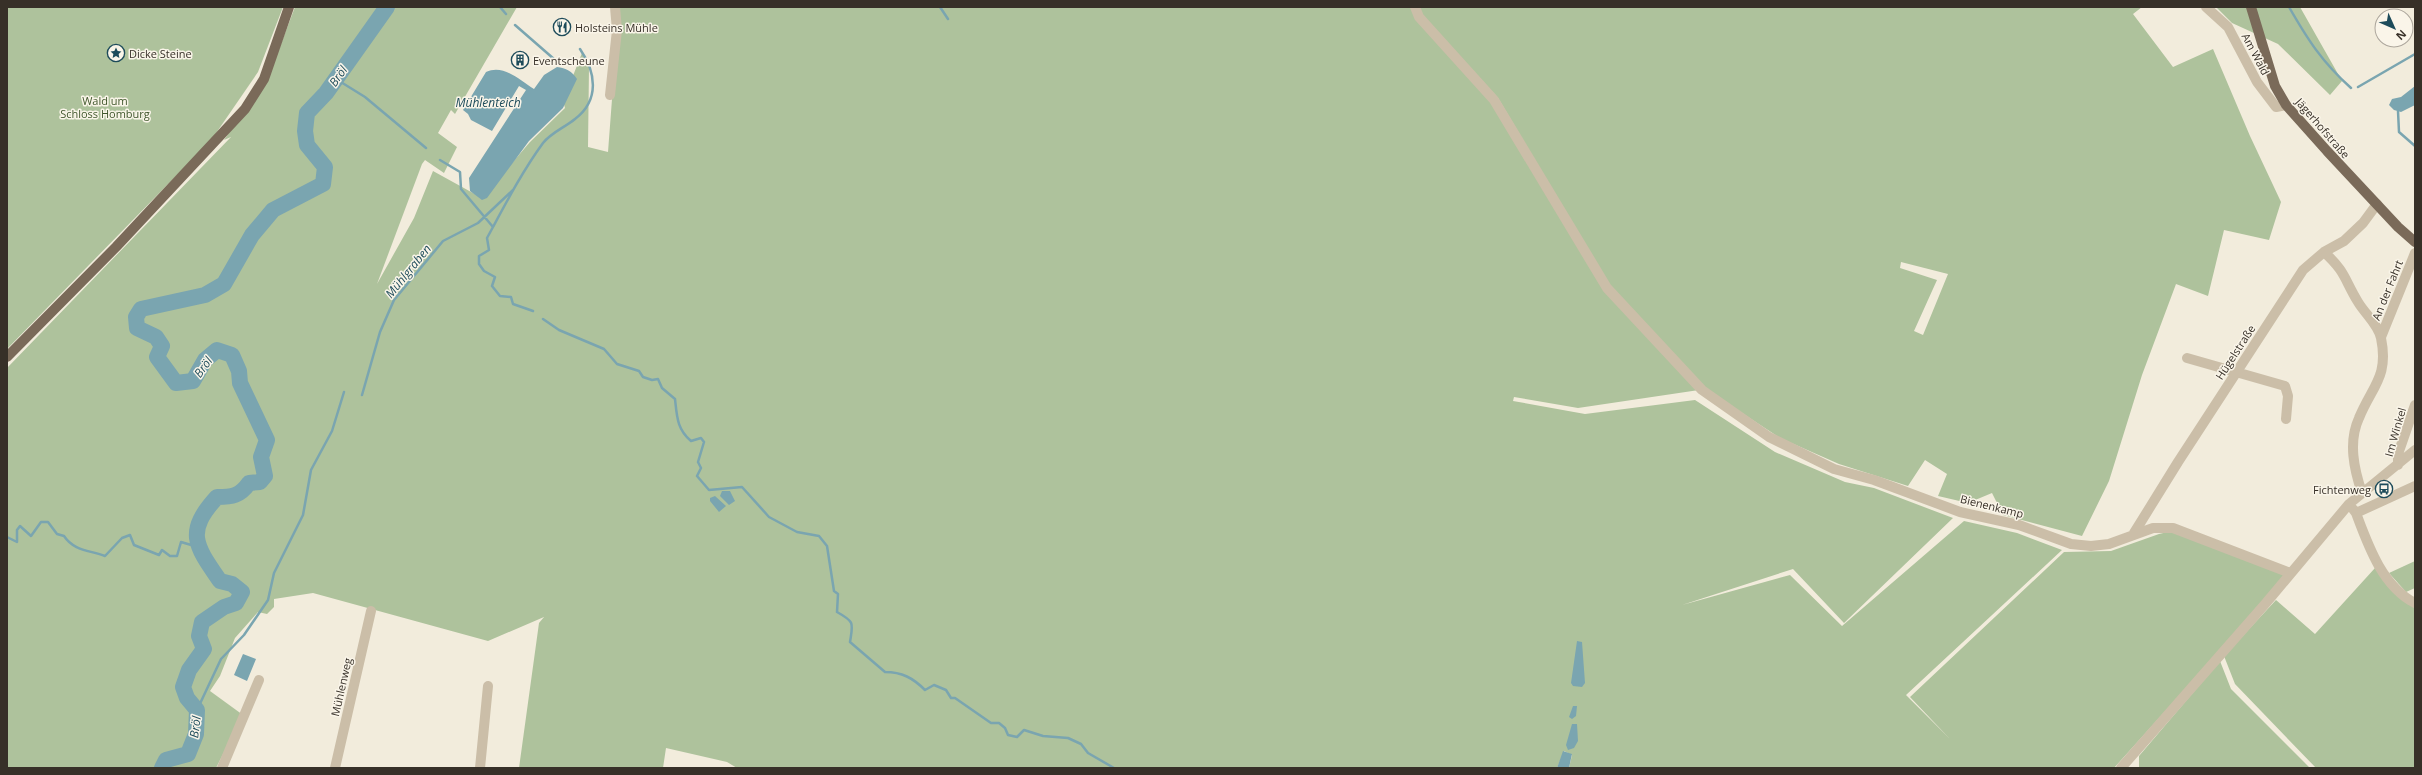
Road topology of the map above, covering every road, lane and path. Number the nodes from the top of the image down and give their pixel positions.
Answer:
1 (289, 7) edge
2 (615, 7) edge
3 (1414, 7) edge
4 (2206, 7) edge
5 (2251, 7) edge
6 (2258, 7) edge
7 (2256, 21) junction
8 (610, 95) dead end
9 (2286, 105) junction
10 (2377, 204) junction
11 (2415, 242) edge
12 (2324, 252) junction
13 (2415, 253) edge
14 (2381, 337) junction
15 (7, 356) edge
16 (2187, 358) dead end
17 (2235, 373) junction
18 (2415, 406) edge
19 (2286, 419) dead end
20 (2415, 450) edge
21 (2398, 465) junction
22 (2415, 486) edge
23 (2362, 493) junction
24 (2349, 504) junction
25 (2356, 513) junction
26 (2134, 533) junction
27 (2290, 574) junction
28 (2415, 603) edge
29 (371, 611) dead end
30 (259, 680) dead end
31 (488, 686) dead end
32 (222, 768) edge
33 (335, 768) edge
34 (480, 768) edge
35 (2121, 768) edge

1 - 15 main road
2 - 8 street
3 - 26 street, Bienenkamp
4 - 9 street, Am Wald
5 - 7 main road, Jägerhofstraße
6 - 7 street
7 - 9 main road, Jägerhofstraße
9 - 10 main road, Jägerhofstraße
10 - 11 main road, Jägerhofstraße
10 - 12 street, Hügelstraße
12 - 14 street
12 - 17 street, Hügelstraße
13 - 14 street, An der Fahrt
14 - 23 street
16 - 17 street
17 - 19 street
17 - 26 street, Hügelstraße
18 - 21 street, Im Winkel
20 - 21 street
21 - 23 street
22 - 25 street
23 - 24 street
24 - 25 street
24 - 27 street
25 - 28 street
26 - 27 street, Bienenkamp
27 - 35 street
29 - 33 street, Mühlenweg
30 - 32 street
31 - 34 street

